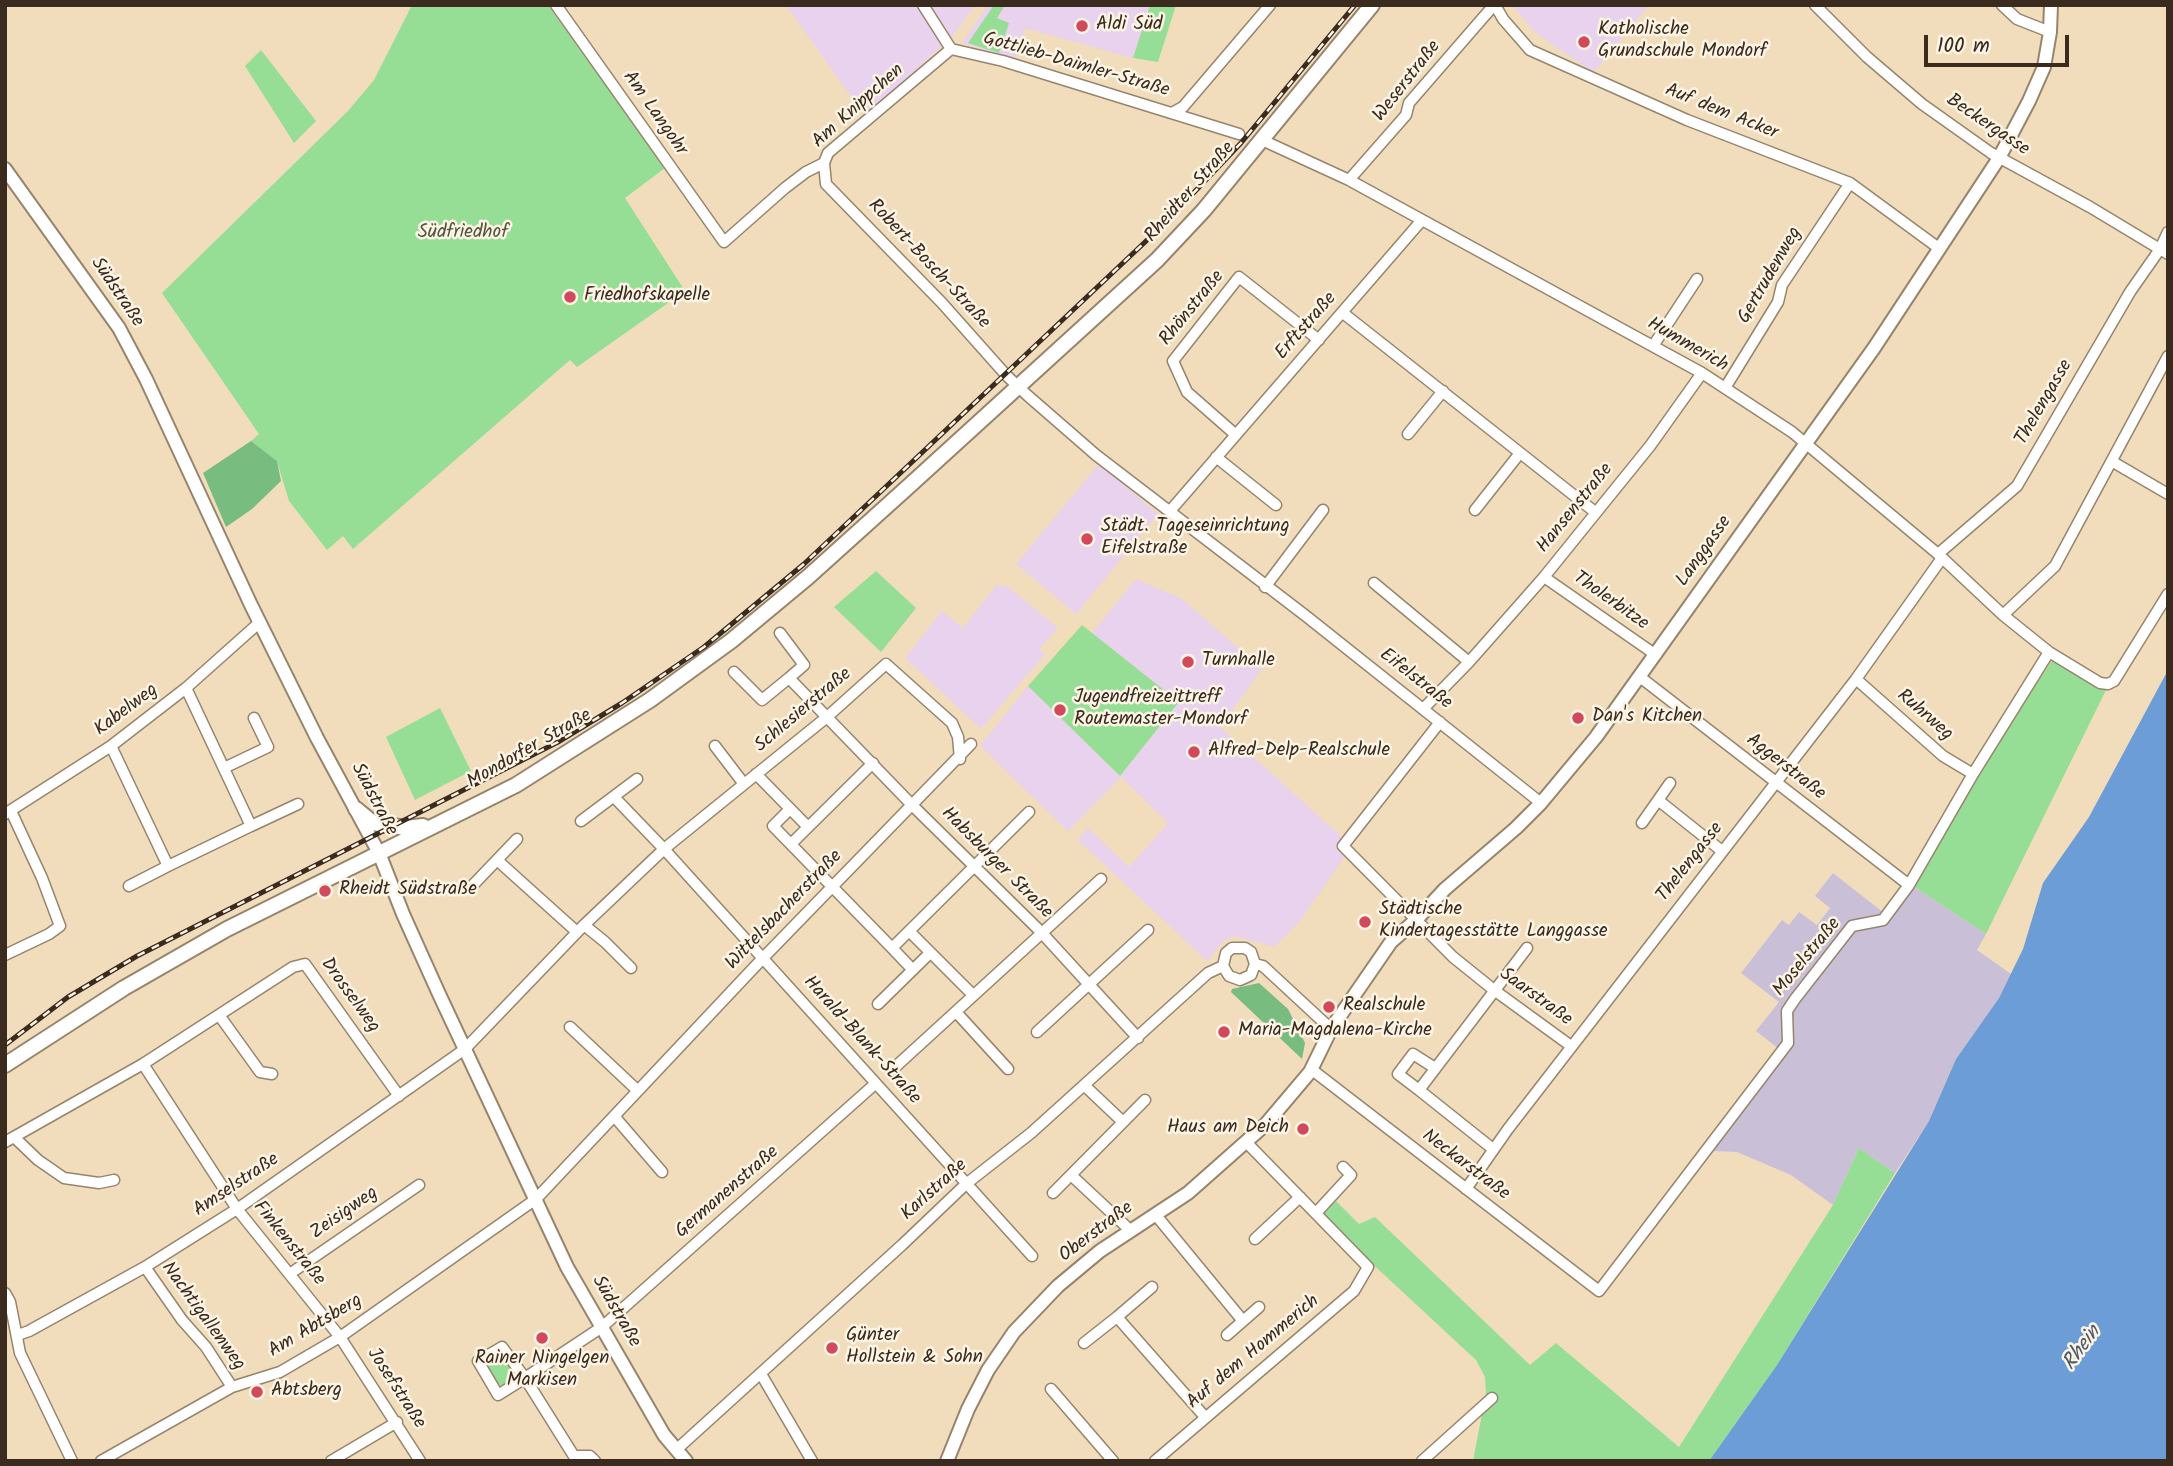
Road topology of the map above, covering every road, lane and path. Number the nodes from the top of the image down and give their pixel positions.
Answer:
1 (556, 5) edge
2 (923, 5) edge
3 (1270, 5) edge
4 (1372, 5) edge
5 (1494, 5) edge
6 (1815, 5) edge
7 (2002, 5) edge
8 (2051, 5) edge
9 (2050, 32) junction
10 (951, 49) junction
11 (1172, 113) junction
12 (1239, 134) dead end
13 (1262, 140) junction
14 (1999, 158) junction
15 (824, 163) junction
16 (5, 169) edge
17 (1349, 180) junction
18 (1850, 183) junction
19 (1422, 220) junction
20 (2168, 232) edge
21 (724, 242) joint
22 (1940, 249) junction
23 (2164, 251) edge
24 (1697, 279) dead end
25 (1343, 313) junction
26 (1319, 340) junction
27 (1653, 346) junction
28 (2168, 356) edge
29 (1702, 373) junction
30 (1018, 387) junction
31 (1725, 388) junction
32 (1443, 391) junction
33 (1408, 434) dead end
34 (1236, 435) junction
35 (1805, 445) junction
36 (1520, 453) junction
37 (1216, 457) junction
38 (2113, 462) junction
39 (2168, 494) edge
40 (1276, 505) dead end
41 (1323, 510) dead end
42 (1475, 510) dead end
43 (1170, 511) junction
44 (1595, 512) junction
45 (1940, 556) junction
46 (1544, 577) junction
47 (1374, 583) dead end
48 (1265, 587) junction
49 (2168, 594) edge
50 (2003, 615) junction
51 (260, 622) junction
52 (780, 633) dead end
53 (2049, 652) junction
54 (1656, 655) junction
55 (1469, 662) junction
56 (734, 672) dead end
57 (1640, 677) junction
58 (789, 678) junction
59 (1856, 679) junction
60 (186, 688) junction
61 (1423, 709) junction
62 (827, 717) junction
63 (254, 719) dead end
64 (1440, 722) junction
65 (971, 744) dead end
66 (111, 746) junction
67 (715, 746) dead end
68 (960, 759) junction
69 (873, 763) junction
70 (224, 768) junction
71 (756, 774) junction
72 (1973, 775) junction
73 (637, 779) dead end
74 (1670, 783) dead end
75 (1775, 783) junction
76 (744, 784) junction
77 (614, 797) junction
78 (1658, 800) junction
79 (1541, 803) junction
80 (298, 804) dead end
81 (913, 806) junction
82 (356, 809) junction
83 (790, 809) junction
84 (1029, 812) dead end
85 (8, 813) edge
86 (581, 821) dead end
87 (1642, 823) dead end
88 (434, 824) junction
89 (251, 826) junction
90 (808, 827) junction
91 (517, 839) dead end
92 (791, 844) junction
93 (664, 849) junction
94 (1722, 851) junction
95 (379, 853) junction
96 (497, 860) junction
97 (167, 866) junction
98 (976, 866) junction
99 (1101, 879) dead end
100 (473, 885) dead end
101 (1909, 885) junction
102 (129, 887) dead end
103 (832, 887) junction
104 (1417, 919) junction
105 (580, 928) junction
106 (1148, 930) dead end
107 (909, 931) junction
108 (1041, 932) junction
109 (891, 948) junction
110 (1527, 948) dead end
111 (930, 953) junction
112 (5, 955) edge
113 (763, 958) junction
114 (1255, 964) junction
115 (1223, 966) junction
116 (631, 968) dead end
117 (912, 970) junction
118 (1089, 983) junction
119 (1494, 990) junction
120 (973, 995) junction
121 (878, 1004) dead end
122 (957, 1012) junction
123 (219, 1015) junction
124 (570, 1027) dead end
125 (1331, 1028) junction
126 (1037, 1032) dead end
127 (1138, 1038) junction
128 (1571, 1046) junction
129 (465, 1049) junction
130 (143, 1064) junction
131 (5, 1065) edge
132 (1434, 1068) junction
133 (893, 1069) dead end
134 (1009, 1069) dead end
135 (1311, 1069) junction
136 (272, 1074) dead end
137 (875, 1084) junction
138 (1085, 1086) junction
139 (638, 1090) junction
140 (1419, 1090) junction
141 (399, 1096) junction
142 (1145, 1100) dead end
143 (614, 1116) junction
144 (1123, 1122) junction
145 (9, 1140) edge
146 (1247, 1143) junction
147 (1493, 1149) junction
148 (1343, 1167) dead end
149 (662, 1172) dead end
150 (1071, 1175) junction
151 (114, 1180) dead end
152 (966, 1184) junction
153 (419, 1185) dead end
154 (1466, 1189) junction
155 (1053, 1193) dead end
156 (1300, 1197) junction
157 (536, 1199) junction
158 (237, 1209) junction
159 (1316, 1213) junction
160 (1155, 1214) junction
161 (1130, 1231) junction
162 (1255, 1239) dead end
163 (1032, 1256) dead end
164 (145, 1267) junction
165 (291, 1273) junction
166 (1152, 1287) dead end
167 (1599, 1291) joint
168 (5, 1293) edge
169 (1259, 1307) dead end
170 (1117, 1317) junction
171 (1243, 1321) junction
172 (602, 1327) junction
173 (18, 1335) junction
174 (1227, 1335) dead end
175 (340, 1337) junction
176 (1084, 1343) dead end
177 (761, 1374) junction
178 (525, 1378) junction
179 (232, 1387) junction
180 (1051, 1389) dead end
181 (1492, 1398) dead end
182 (1205, 1417) junction
183 (397, 1422) junction
184 (676, 1450) junction
185 (576, 1459) edge
186 (72, 1461) edge
187 (101, 1461) edge
188 (331, 1461) edge
189 (420, 1461) edge
190 (595, 1461) edge
191 (686, 1461) edge
192 (812, 1461) edge
193 (947, 1461) edge
194 (1113, 1461) edge
195 (1155, 1461) edge
196 (1422, 1461) edge

1 - 21 street, Am Langohr
2 - 10 street, Gottlieb-Daimler-Straße
3 - 11 street
4 - 13 main road, Rheidter Straße
5 - 17 street, Weserstraße
5 - 18 street, Auf dem Acker
6 - 14 street, Beckergasse
7 - 9 street
8 - 9 street, Langgasse
9 - 14 street, Langgasse
10 - 11 street, Gottlieb-Daimler-Straße
10 - 15 street, Am Knippchen
11 - 12 street, Gottlieb-Daimler-Straße
13 - 17 street, Hummerich
13 - 30 main road, Rheidter Straße
14 - 22 street, Langgasse
14 - 23 street, Beckergasse
15 - 21 street, Am Knippchen
15 - 30 street, Robert-Bosch-Straße
16 - 51 street, Südstraße
17 - 19 street, Hummerich
18 - 22 street, Auf dem Acker
18 - 31 street, Gertrudenweg
19 - 25 street, Erftstraße
19 - 27 street, Hummerich
20 - 23 street, Thelengasse
22 - 35 street, Langgasse
23 - 45 street, Thelengasse
24 - 27 street
25 - 26 street, Erftstraße
25 - 32 street
26 - 34 street, Erftstraße
26 - 34 street, Rhönstraße
27 - 29 street, Hummerich
28 - 38 street
29 - 31 street, Hummerich
29 - 44 street, Hansenstraße
30 - 43 street, Eifelstraße
30 - 88 main road, Mondorfer Straße
31 - 35 street, Hummerich
32 - 33 street
32 - 36 street
34 - 37 street, Erftstraße
35 - 45 street, Hummerich
35 - 54 street, Langgasse
36 - 42 street
36 - 44 street
37 - 40 street
37 - 43 street, Erftstraße
38 - 39 street
38 - 50 street
41 - 48 street
43 - 48 street, Eifelstraße
44 - 46 street, Hansenstraße
45 - 50 street, Hummerich
45 - 59 street, Thelengasse
46 - 54 street, Tholerbitze
46 - 55 street, Hansenstraße
47 - 55 street
48 - 61 street, Eifelstraße
49 - 53 street, Hummerich
50 - 53 street, Hummerich
51 - 60 street, Kabelweg
51 - 82 street, Südstraße
52 - 58 street
53 - 72 street, Moselstraße
54 - 57 street, Langgasse
55 - 61 street, Hansenstraße
56 - 58 street
57 - 75 street, Aggerstraße
57 - 79 street, Langgasse
58 - 62 street, Habsburger Straße
59 - 72 street, Ruhrweg
59 - 75 street, Thelengasse
60 - 66 street, Kabelweg
60 - 70 street
61 - 64 street, Eifelstraße
62 - 68 street, Schlesierstraße
62 - 69 street, Habsburger Straße
62 - 71 street, Schlesierstraße
63 - 70 street
64 - 79 street, Eifelstraße
64 - 104 street, Saarstraße
65 - 68 street, Wittelsbacherstraße
66 - 85 street, Kabelweg
66 - 97 street
67 - 76 street
68 - 81 street, Wittelsbacherstraße
69 - 81 street, Habsburger Straße
69 - 90 street
70 - 89 street
71 - 76 street, Schlesierstraße
71 - 83 street
72 - 101 street, Moselstraße
73 - 77 street
74 - 78 street
75 - 94 street, Thelengasse
75 - 101 street, Aggerstraße
76 - 93 street, Schlesierstraße
77 - 86 street
77 - 93 street
78 - 87 street
78 - 94 street
79 - 104 street, Langgasse
80 - 89 street
81 - 98 street, Habsburger Straße
81 - 103 street, Wittelsbacherstraße
82 - 88 main road
82 - 95 street, Südstraße
83 - 90 street
83 - 92 street
84 - 98 street
85 - 112 street
88 - 95 main road, Mondorfer Straße
89 - 97 street
90 - 92 street
91 - 96 street
92 - 103 street
93 - 105 street, Schlesierstraße
93 - 113 street, Harald-Blank-Straße
94 - 128 street, Thelengasse
95 - 129 street, Südstraße
95 - 131 main road, Mondorfer Straße
96 - 100 street
96 - 105 street
97 - 102 street
98 - 107 street
98 - 108 street, Habsburger Straße
99 - 108 street
101 - 167 street, Moselstraße
103 - 109 street
103 - 113 street, Wittelsbacherstraße
104 - 119 street, Saarstraße
104 - 125 street, Langgasse
105 - 116 street
105 - 129 street, Schlesierstraße
106 - 118 street
107 - 109 street
107 - 111 street
108 - 118 street, Habsburger Straße
108 - 120 street
109 - 117 street
110 - 119 street
111 - 117 street
111 - 120 street
113 - 137 street, Harald-Blank-Straße
113 - 139 street, Wittelsbacherstraße
114 - 115 street
114 - 115 street, Karlstraße
114 - 125 street, Karlstraße
115 - 127 street, Karlstraße
117 - 121 street
118 - 126 street
118 - 127 street, Habsburger Straße
119 - 128 street, Saarstraße
119 - 132 street
120 - 122 street
122 - 133 street
122 - 134 street
123 - 130 street, Drosselweg
123 - 136 street
123 - 141 street, Drosselweg
124 - 139 street
125 - 135 street, Langgasse
127 - 138 street, Karlstraße
128 - 147 street, Thelengasse
129 - 141 street, Amselstraße
129 - 157 street, Südstraße
130 - 145 street, Drosselweg
130 - 158 street, Finkenstraße
132 - 140 street
132 - 140 street
135 - 146 street, Oberstraße
135 - 154 street, Neckarstraße
137 - 152 street, Harald-Blank-Straße
137 - 172 street, Germanenstraße
138 - 144 street
138 - 152 street, Karlstraße
139 - 143 street, Wittelsbacherstraße
140 - 147 street
141 - 158 street, Amselstraße
142 - 144 street
143 - 149 street
143 - 157 street, Wittelsbacherstraße
144 - 150 street
145 - 151 street, Drosselweg
146 - 156 street
146 - 160 street, Oberstraße
147 - 154 street, Thelengasse
148 - 159 street
150 - 155 street
150 - 161 street
152 - 163 street, Harald-Blank-Straße
152 - 177 street, Karlstraße
153 - 165 street, Zeisigweg
154 - 167 street, Neckarstraße
156 - 159 street
156 - 162 street
157 - 172 street, Südstraße
157 - 175 street, Am Abtsberg
158 - 164 street, Amselstraße
158 - 165 street, Finkenstraße
159 - 182 street, Auf dem Hommerich
160 - 161 street, Oberstraße
160 - 171 street
161 - 193 street, Oberstraße
164 - 173 street, Amselstraße
164 - 179 street, Nachtigallenweg
165 - 175 street, Finkenstraße
166 - 170 street
168 - 173 street
169 - 171 street
170 - 176 street
170 - 182 street
171 - 174 street
172 - 178 street, Germanenstraße
172 - 184 street, Südstraße
173 - 186 street
175 - 179 street, Am Abtsberg
175 - 183 street, Josefstraße
177 - 184 street, Karlstraße
177 - 192 street
178 - 178 street
178 - 185 street
179 - 187 street, Am Abtsberg
180 - 194 street
181 - 196 street
182 - 195 street, Auf dem Hommerich
183 - 188 street
183 - 189 street, Josefstraße
184 - 191 street, Südstraße
185 - 190 street

